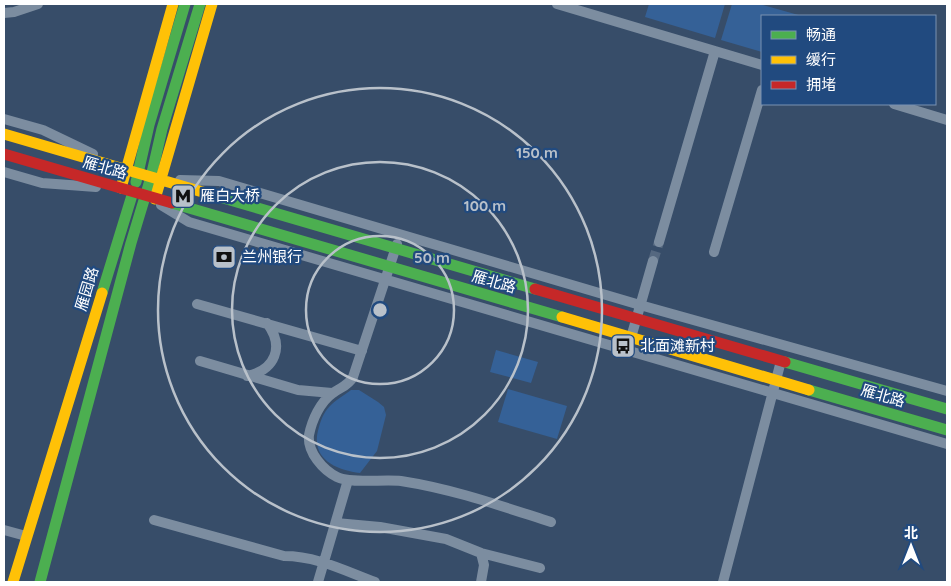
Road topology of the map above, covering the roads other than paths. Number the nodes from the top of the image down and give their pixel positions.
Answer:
1 (38, 4) edge
2 (173, 4) edge
3 (185, 4) edge
4 (200, 4) edge
5 (212, 4) edge
6 (556, 4) edge
7 (4, 13) edge
8 (716, 51) junction
9 (761, 65) edge
10 (761, 93) edge
11 (897, 105) edge
12 (4, 119) edge
13 (947, 120) edge
14 (4, 134) edge
15 (4, 154) edge
16 (126, 169) junction
17 (4, 172) edge
18 (139, 173) junction
19 (156, 178) junction
20 (121, 188) junction
21 (144, 196) junction
22 (399, 233) junction
23 (659, 242) tunnel mouth
24 (395, 248) junction
25 (714, 252) dead end
26 (653, 261) tunnel mouth
27 (389, 267) junction
28 (384, 281) junction
29 (196, 304) dead end
30 (640, 305) junction
31 (636, 318) junction
32 (267, 323) junction
33 (630, 338) junction
34 (362, 351) junction
35 (628, 352) junction
36 (200, 361) dead end
37 (781, 361) junction
38 (247, 376) junction
39 (777, 380) junction
40 (947, 391) edge
41 (332, 393) junction
42 (773, 394) junction
43 (947, 409) edge
44 (947, 430) edge
45 (947, 444) edge
46 (348, 480) junction
47 (154, 520) dead end
48 (551, 522) dead end
49 (336, 523) junction
50 (4, 530) edge
51 (26, 536) junction
52 (481, 553) junction
53 (324, 562) junction
54 (540, 568) dead end
55 (13, 582) edge
56 (40, 582) edge
57 (318, 582) edge
58 (375, 582) edge
59 (482, 582) edge
60 (723, 582) edge

1 - 7 street
2 - 16 main road
3 - 18 main road, 雁园路
4 - 19 main road, 雁园路
5 - 19 main road, 雁园路
6 - 8 street
8 - 9 street
8 - 23 street
10 - 25 street
11 - 13 street
12 - 16 street
14 - 16 main road, 雁北路
15 - 20 main road, 雁北路
16 - 18 main road, 雁北路
16 - 20 main road
17 - 20 street
18 - 19 main road, 雁北路
18 - 21 main road, 雁园路
19 - 21 main road, 雁园路
19 - 22 street
19 - 24 main road, 雁北路
20 - 21 main road, 雁北路
21 - 27 main road, 雁北路
21 - 28 street
21 - 51 main road, 雁园路
21 - 56 main road, 雁园路
22 - 24 street
22 - 30 street
24 - 27 street
24 - 31 main road, 雁北路
26 - 30 street
27 - 28 street
27 - 33 main road, 雁北路
28 - 34 street
28 - 35 street
29 - 32 street
30 - 31 street
30 - 40 street
31 - 33 street
31 - 37 main road, 雁北路
32 - 34 street
32 - 38 street
33 - 35 street
33 - 39 main road, 雁北路
34 - 41 street
35 - 42 street
36 - 38 street
37 - 39 street
37 - 43 main road, 雁北路
38 - 41 street
39 - 42 street
39 - 44 main road, 雁北路
41 - 46 street
42 - 45 street
42 - 60 street
46 - 48 street
46 - 49 street
47 - 53 street
49 - 52 street
49 - 53 street
50 - 51 street
51 - 55 main road, 雁园路
52 - 54 street
52 - 59 street
53 - 57 street
53 - 58 street

